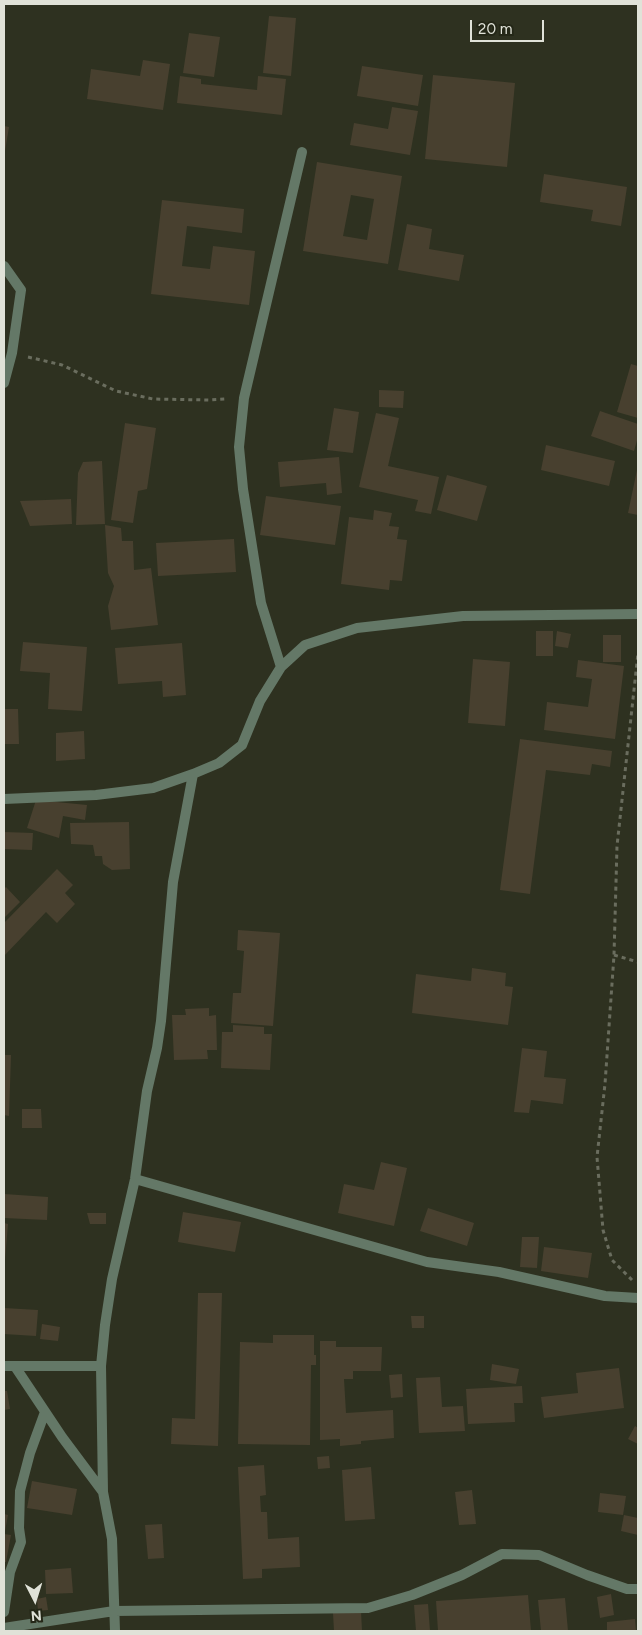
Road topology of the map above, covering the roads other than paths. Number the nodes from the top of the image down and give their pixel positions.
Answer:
1 (302, 152) dead end
2 (4, 266) edge
3 (4, 383) edge
4 (638, 614) edge
5 (281, 667) junction
6 (193, 774) junction
7 (4, 799) edge
8 (134, 1179) junction
9 (638, 1298) edge
10 (4, 1366) edge
11 (101, 1366) junction
12 (16, 1368) junction
13 (45, 1412) junction
14 (103, 1492) junction
15 (638, 1588) edge
16 (114, 1611) junction
17 (4, 1612) edge
18 (4, 1628) edge
19 (115, 1631) edge

1 - 5 street
2 - 3 street
4 - 5 street
5 - 6 street
6 - 7 street
6 - 8 street
8 - 9 street
8 - 11 street
10 - 12 street
11 - 12 street
11 - 14 street
12 - 13 street
13 - 14 street
13 - 17 street
14 - 16 street
15 - 16 street
16 - 18 street
16 - 19 street

